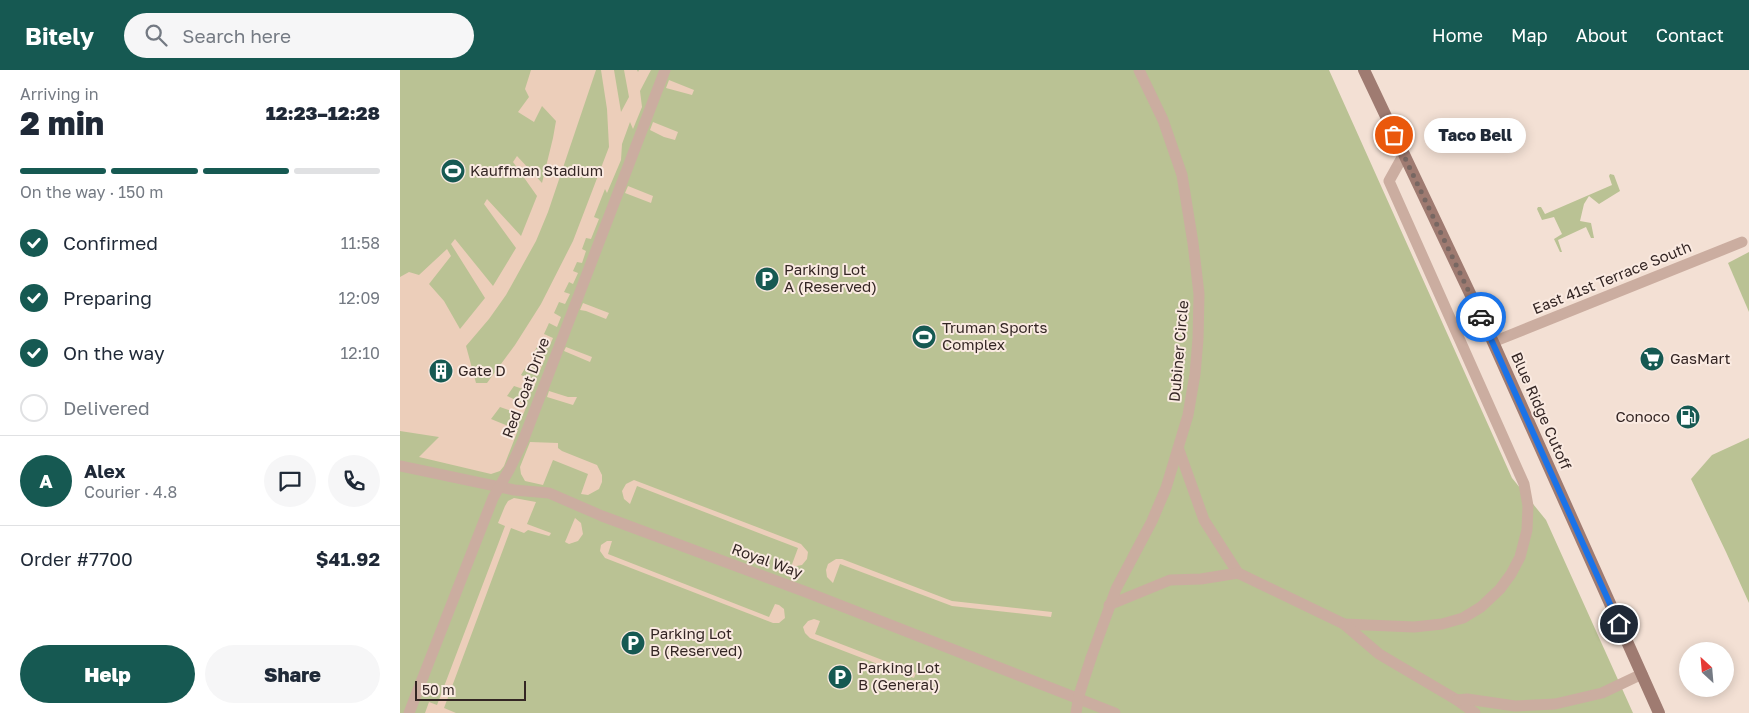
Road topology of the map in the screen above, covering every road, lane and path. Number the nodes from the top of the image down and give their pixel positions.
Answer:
1 (665, 70) edge
2 (1139, 70) edge
3 (1364, 70) edge
4 (1404, 154) junction
5 (1742, 242) dead end
6 (1493, 342) junction
7 (1179, 450) junction
8 (400, 466) edge
9 (500, 487) junction
10 (1238, 574) junction
11 (1110, 605) junction
12 (1344, 624) junction
13 (1642, 674) junction
14 (1457, 700) junction
15 (409, 713) edge
16 (1076, 713) edge
17 (1115, 713) edge
18 (1475, 713) edge
19 (1659, 713) edge

1 - 9 street, Red Coat Drive
2 - 7 street, Dubiner Circle
3 - 4 main road, Blue Ridge Cutoff
4 - 6 main road, Blue Ridge Cutoff
4 - 12 street
5 - 6 street, East 41st Terrace South
6 - 13 main road, Blue Ridge Cutoff
7 - 10 street
7 - 11 street, Dubiner Circle
8 - 9 street, Royal Way
9 - 15 street, Red Coat Drive
9 - 17 street, Royal Way
10 - 11 street
10 - 12 street
11 - 16 street, Dubiner Circle, bridge
12 - 14 street
13 - 14 street
13 - 19 main road, Blue Ridge Cutoff
14 - 18 street

